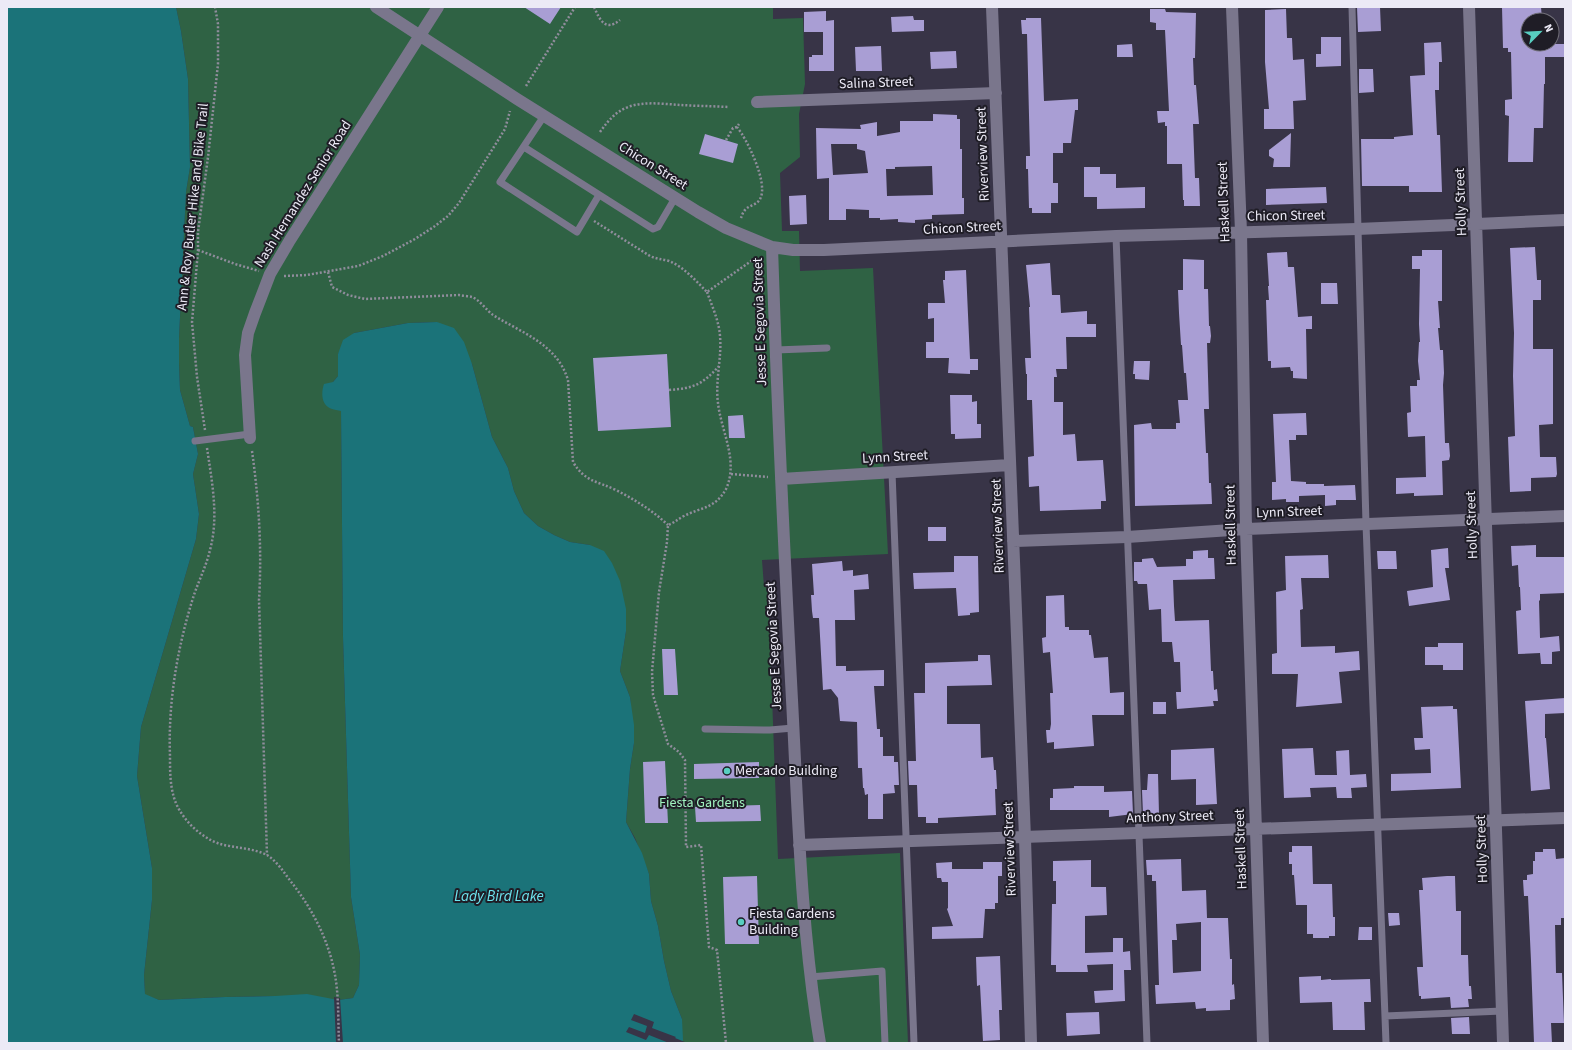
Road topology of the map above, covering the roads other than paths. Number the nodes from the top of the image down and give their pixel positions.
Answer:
1 (376, 7) edge
2 (438, 7) edge
3 (992, 7) edge
4 (1232, 7) edge
5 (1352, 7) edge
6 (1469, 7) edge
7 (420, 35) junction
8 (996, 93) junction
9 (757, 102) dead end
10 (544, 116) junction
11 (524, 147) junction
12 (599, 195) junction
13 (675, 198) junction
14 (1565, 220) edge
15 (1477, 224) junction
16 (1357, 229) junction
17 (1240, 232) junction
18 (1116, 236) junction
19 (1001, 241) junction
20 (772, 247) junction
21 (827, 348) dead end
22 (776, 350) junction
23 (250, 436) joint
24 (195, 441) dead end
25 (1010, 465) junction
26 (892, 472) junction
27 (781, 478) junction
28 (1565, 516) edge
29 (1486, 519) junction
30 (1366, 524) junction
31 (1246, 529) junction
32 (1128, 537) junction
33 (1013, 541) junction
34 (793, 728) junction
35 (705, 729) dead end
36 (1565, 818) edge
37 (1496, 821) junction
38 (1377, 825) junction
39 (1255, 829) junction
40 (1139, 833) junction
41 (1025, 838) junction
42 (907, 842) junction
43 (799, 846) junction
44 (810, 977) junction
45 (1502, 1010) junction
46 (1385, 1016) junction
47 (820, 1043) edge
48 (884, 1043) edge
49 (914, 1043) edge
50 (1030, 1043) edge
51 (1147, 1043) edge
52 (1263, 1043) edge
53 (1386, 1043) edge
54 (1503, 1043) edge

1 - 7 street, Chicon Street
2 - 7 street, Nash Hernandez Senior Road
3 - 8 street, Riverview Street
4 - 17 street, Haskell Street
5 - 16 lane
6 - 15 street, Holly Street
7 - 10 street, Chicon Street
7 - 23 street, Nash Hernandez Senior Road
8 - 9 street, Salina Street
8 - 19 street, Riverview Street
10 - 11 lane
10 - 13 street, Chicon Street
11 - 12 lane
11 - 12 lane
12 - 13 lane
13 - 20 street, Chicon Street
14 - 15 street, Chicon Street
15 - 16 street, Chicon Street
15 - 29 street, Holly Street
16 - 17 street, Chicon Street
16 - 30 lane
17 - 18 street, Chicon Street
17 - 31 street, Haskell Street
18 - 19 street, Chicon Street
18 - 32 lane
19 - 20 street, Chicon Street
19 - 25 street, Riverview Street
20 - 22 street, Jesse E Segovia Street
21 - 22 lane
22 - 27 street, Jesse E Segovia Street
23 - 24 lane
25 - 26 street, Lynn Street
25 - 33 street, Riverview Street
26 - 27 street, Lynn Street
26 - 42 lane
27 - 34 street, Jesse E Segovia Street
28 - 29 street, Lynn Street
29 - 30 street, Lynn Street
29 - 37 street, Holly Street
30 - 31 street, Lynn Street
30 - 38 lane
31 - 32 street, Lynn Street
31 - 39 street, Haskell Street
32 - 33 street, Lynn Street
32 - 40 lane
33 - 41 street, Riverview Street
34 - 35 lane
34 - 43 street, Jesse E Segovia Street
36 - 37 street, Anthony Street
37 - 38 street, Anthony Street
37 - 45 street, Holly Street
38 - 39 street, Anthony Street
38 - 46 lane
39 - 40 street, Anthony Street
39 - 52 street, Haskell Street
40 - 41 street, Anthony Street
40 - 51 lane
41 - 42 street, Anthony Street
41 - 50 street, Riverview Street
42 - 43 street, Anthony Street
42 - 49 lane
43 - 44 street, Jesse E Segovia Street
44 - 47 street, Jesse E Segovia Street
44 - 48 lane
45 - 46 lane
45 - 54 street, Holly Street
46 - 53 lane

